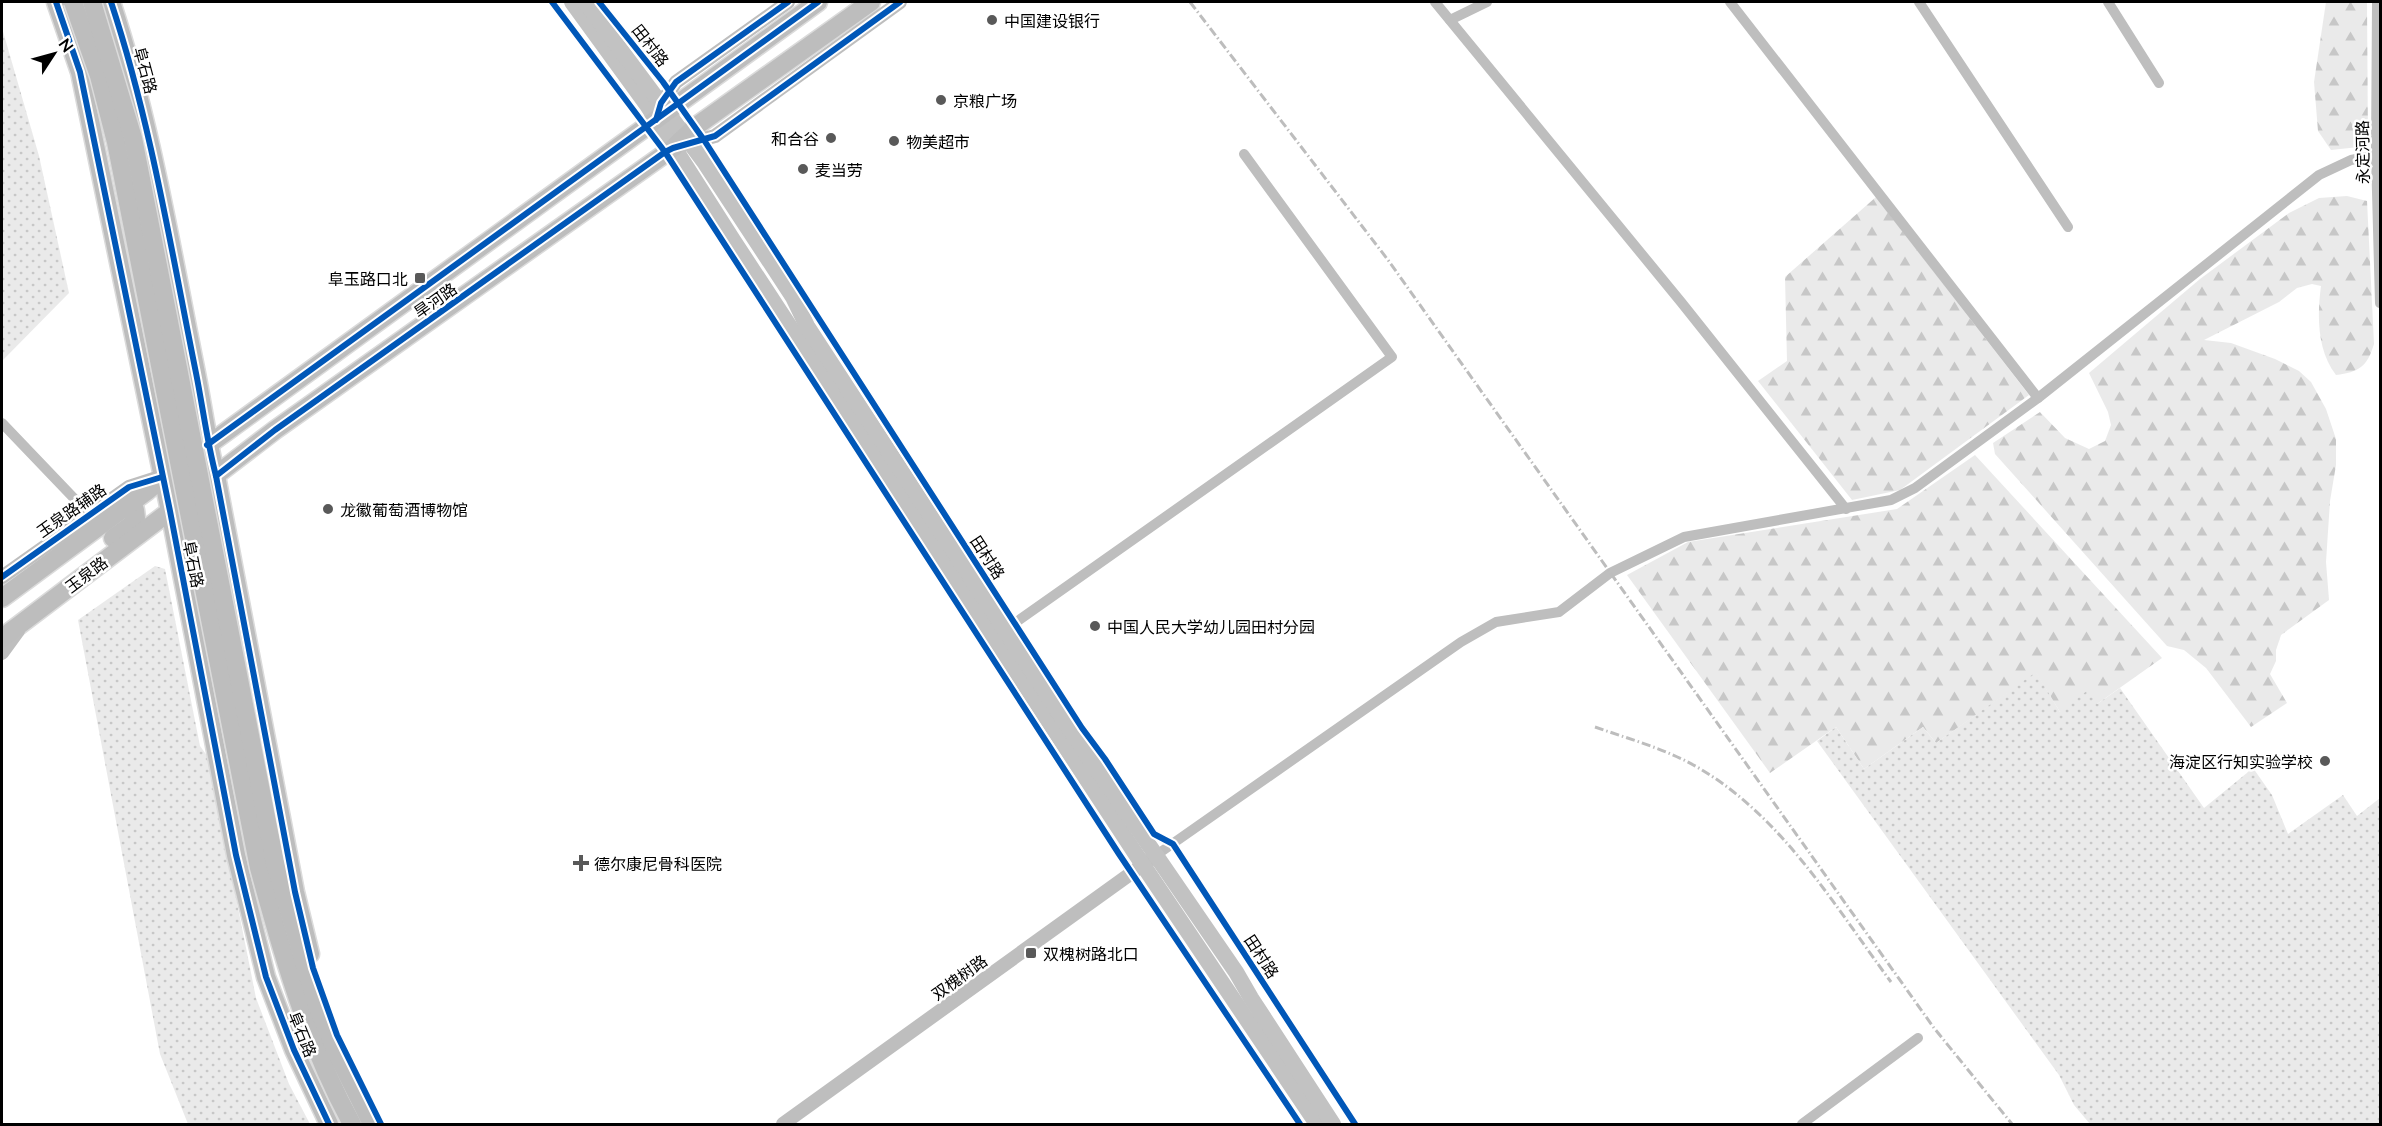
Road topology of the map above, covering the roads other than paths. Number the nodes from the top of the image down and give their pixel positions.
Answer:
1 (56, 2) edge
2 (73, 2) edge
3 (92, 2) edge
4 (111, 2) edge
5 (572, 2) edge
6 (585, 2) edge
7 (810, 2) edge
8 (818, 2) edge
9 (900, 2) edge
10 (1435, 2) edge
11 (1487, 2) edge
12 (1730, 2) edge
13 (1919, 2) edge
14 (2108, 2) edge
15 (2377, 2) edge
16 (792, 10) edge
17 (875, 10) edge
18 (1450, 20) junction
19 (2159, 82) dead end
20 (662, 112) junction
21 (683, 142) junction
22 (1244, 154) dead end
23 (2376, 155) junction
24 (2068, 226) dead end
25 (2380, 303) edge
26 (2038, 398) junction
27 (2, 423) edge
28 (207, 445) junction
29 (216, 476) junction
30 (162, 477) junction
31 (126, 506) junction
32 (1846, 509) junction
33 (170, 511) junction
34 (89, 514) junction
35 (2, 577) edge
36 (2, 598) edge
37 (53, 598) junction
38 (30, 616) junction
39 (1005, 630) junction
40 (2, 638) edge
41 (2, 653) edge
42 (1149, 860) junction
43 (1918, 1038) dead end
44 (329, 1125) edge
45 (352, 1125) edge
46 (372, 1125) edge
47 (381, 1125) edge
48 (783, 1125) edge
49 (1317, 1125) edge
50 (1334, 1125) edge
51 (1802, 1125) edge

1 - 30 main road, 阜石路
2 - 45 main road, 阜石路, bridge
3 - 46 main road, 阜石路, bridge
4 - 28 main road, 阜石路
5 - 20 main road, 田村路
6 - 20 main road, 田村路
7 - 16 street
8 - 16 main road, 旱河路
9 - 17 street, 旱河路
10 - 18 street
11 - 18 street
12 - 26 street
13 - 24 street
14 - 19 street
15 - 23 street, 永定河路
16 - 20 main road, 旱河路
17 - 21 main road, 旱河路
17 - 21 street, 旱河路
18 - 32 street
20 - 21 main road, 田村路
20 - 28 main road, 旱河路
21 - 29 main road, 旱河路
21 - 39 main road, 田村路
21 - 42 main road, 田村路
22 - 39 street
23 - 25 street, 永定河路
23 - 26 street
26 - 32 street
27 - 34 street
28 - 29 main road, 阜石路
28 - 30 main road, 旱河路
29 - 33 main road, 旱河路
29 - 47 main road, 阜石路
30 - 31 main road, 玉泉路
30 - 33 main road, 阜石路
30 - 34 street, 玉泉路辅路
31 - 36 main road, 玉泉路
31 - 37 main road
32 - 42 street
33 - 37 main road, 玉泉路
33 - 44 main road, 阜石路
34 - 35 street, 玉泉路辅路
37 - 38 main road, 玉泉路
38 - 40 main road, 玉泉路
38 - 41 street
39 - 42 main road, 田村路
42 - 48 street, 双槐树路
42 - 49 main road, 田村路
42 - 50 main road, 田村路
43 - 51 street

